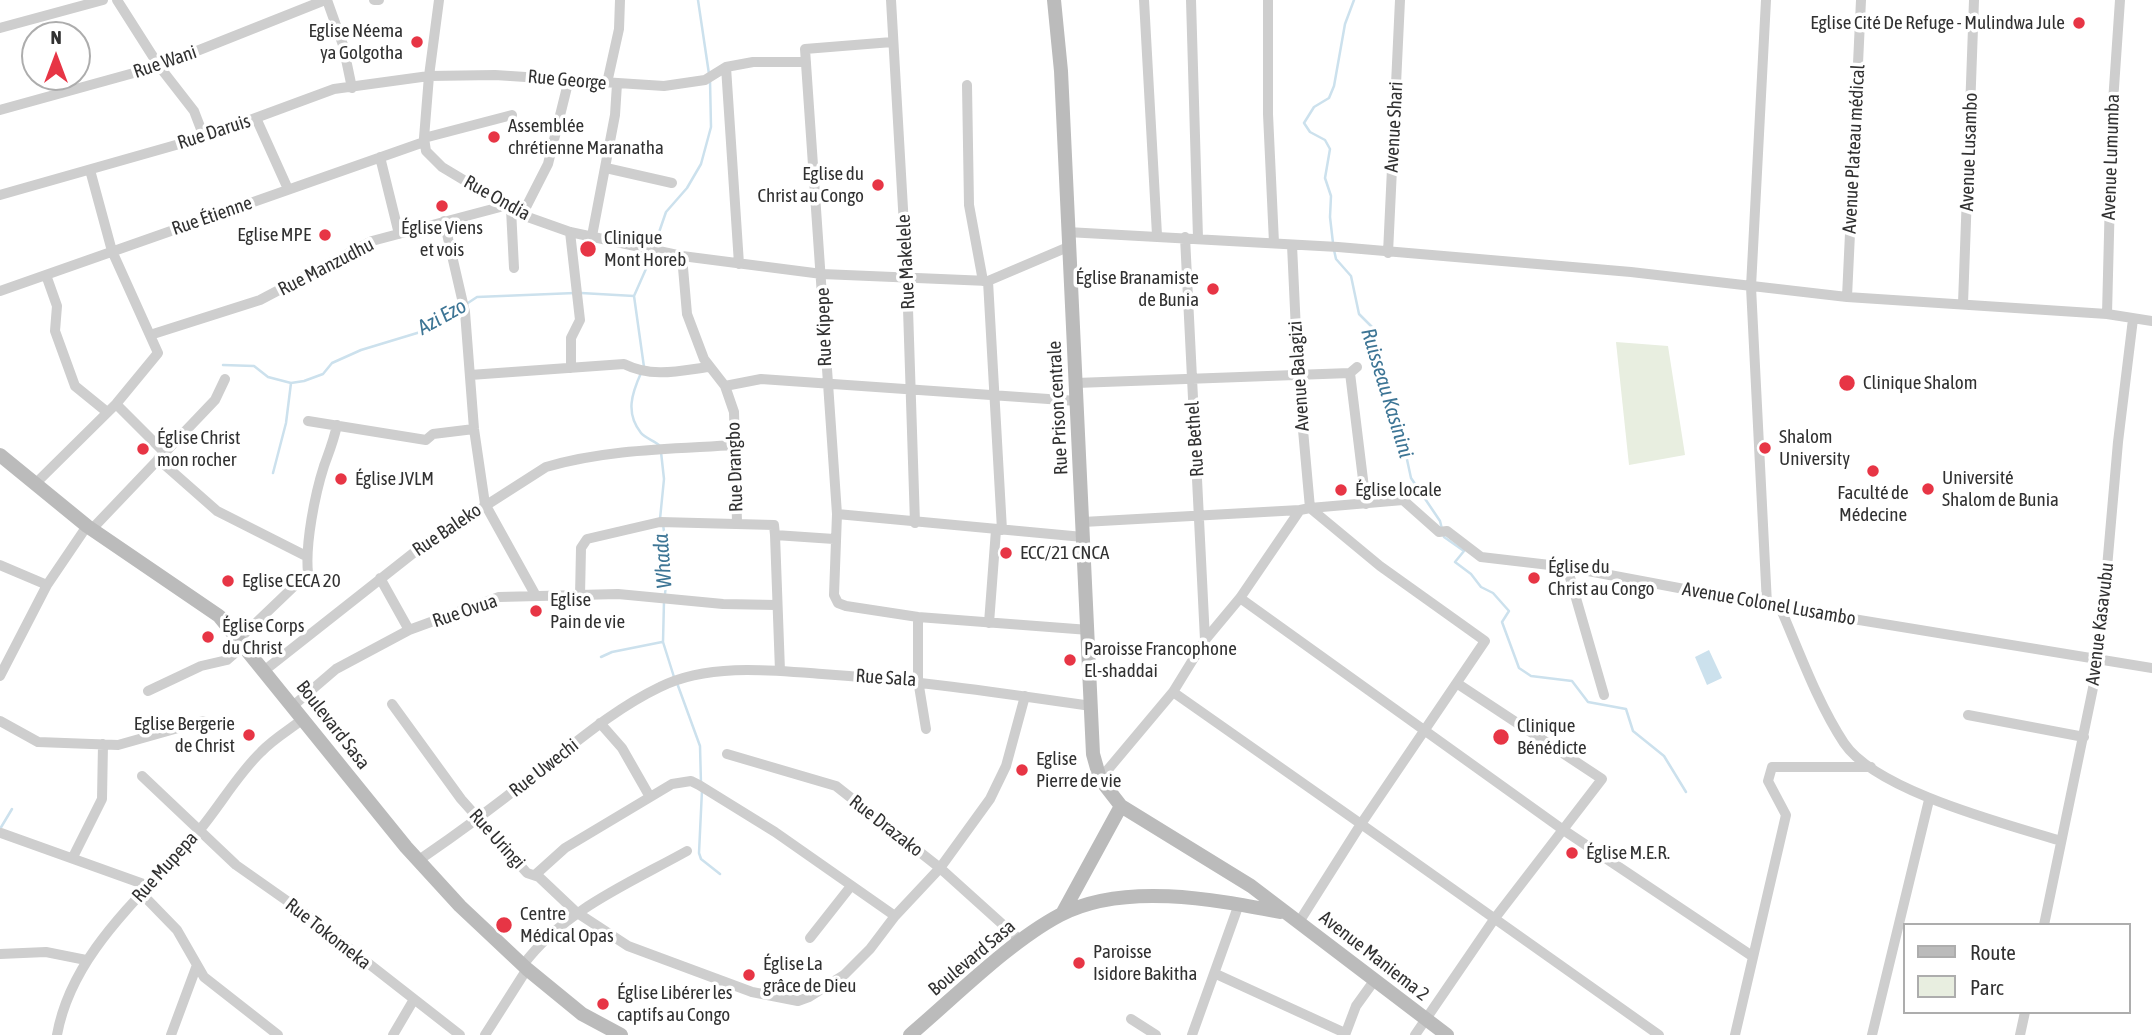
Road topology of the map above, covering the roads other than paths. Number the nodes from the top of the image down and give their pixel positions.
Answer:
1 (103, 0) edge
2 (117, 0) edge
3 (326, 0) edge
4 (439, 0) edge
5 (620, 0) edge
6 (891, 0) edge
7 (1054, 0) edge
8 (1144, 0) edge
9 (1191, 0) edge
10 (1268, 0) edge
11 (1400, 0) edge
12 (1766, 0) edge
13 (1861, 0) edge
14 (1974, 0) edge
15 (2120, 0) edge
16 (0, 28) edge
17 (892, 42) junction
18 (806, 62) junction
19 (159, 66) junction
20 (726, 67) junction
21 (429, 76) junction
22 (569, 79) junction
23 (612, 84) junction
24 (967, 85) dead end
25 (352, 88) junction
26 (0, 110) edge
27 (512, 115) dead end
28 (256, 118) junction
29 (204, 136) junction
30 (424, 140) junction
31 (380, 157) junction
32 (606, 168) junction
33 (90, 170) junction
34 (672, 183) dead end
35 (288, 189) junction
36 (0, 195) edge
37 (507, 207) junction
38 (522, 215) junction
39 (444, 221) junction
40 (570, 232) junction
41 (399, 234) junction
42 (1157, 235) junction
43 (592, 236) junction
44 (1185, 237) junction
45 (1198, 238) junction
46 (1068, 239) junction
47 (1274, 243) junction
48 (1292, 245) junction
49 (112, 251) junction
50 (1388, 253) junction
51 (682, 256) junction
52 (739, 264) junction
53 (513, 268) dead end
54 (821, 274) junction
55 (46, 275) junction
56 (906, 278) junction
57 (986, 281) junction
58 (1751, 287) junction
59 (0, 291) edge
60 (1847, 297) junction
61 (1963, 304) junction
62 (2107, 314) junction
63 (2133, 319) junction
64 (2152, 321) edge
65 (150, 335) junction
66 (708, 367) junction
67 (571, 368) junction
68 (1298, 374) junction
69 (470, 375) junction
70 (225, 379) dead end
71 (1190, 379) junction
72 (1076, 383) junction
73 (826, 385) junction
74 (725, 386) junction
75 (911, 388) junction
76 (996, 395) junction
77 (1077, 401) junction
78 (116, 404) junction
79 (107, 412) junction
80 (308, 421) dead end
81 (337, 425) junction
82 (474, 429) junction
83 (735, 445) junction
84 (1, 454) edge
85 (161, 455) junction
86 (35, 484) junction
87 (485, 504) junction
88 (1367, 504) junction
89 (1305, 509) junction
90 (837, 514) junction
91 (1200, 517) junction
92 (737, 522) junction
93 (1083, 522) junction
94 (915, 523) junction
95 (90, 527) junction
96 (999, 530) junction
97 (775, 535) junction
98 (1083, 537) junction
99 (834, 539) junction
100 (306, 556) junction
101 (0, 565) edge
102 (1567, 566) junction
103 (380, 578) junction
104 (47, 585) junction
105 (536, 596) junction
106 (580, 596) junction
107 (1240, 598) junction
108 (1766, 604) junction
109 (776, 606) junction
110 (1780, 607) junction
111 (918, 617) junction
112 (989, 623) junction
113 (409, 630) junction
114 (1089, 630) junction
115 (1205, 640) junction
116 (241, 642) junction
117 (2099, 659) junction
118 (2152, 668) edge
119 (265, 670) junction
120 (779, 671) junction
121 (0, 676) edge
122 (918, 680) junction
123 (676, 681) joint
124 (1458, 684) junction
125 (148, 691) dead end
126 (1173, 692) junction
127 (1604, 695) dead end
128 (1025, 696) junction
129 (392, 704) dead end
130 (294, 705) junction
131 (1091, 706) junction
132 (1968, 715) dead end
133 (303, 719) junction
134 (0, 721) edge
135 (204, 721) dead end
136 (600, 723) junction
137 (926, 729) dead end
138 (1426, 731) junction
139 (2084, 737) junction
140 (103, 744) junction
141 (727, 754) dead end
142 (1871, 767) junction
143 (142, 776) dead end
144 (1100, 779) junction
145 (650, 797) junction
146 (1929, 800) junction
147 (1121, 806) junction
148 (480, 819) junction
149 (1361, 824) junction
150 (1562, 829) junction
151 (199, 831) junction
152 (1, 833) edge
153 (2061, 841) junction
154 (687, 851) dead end
155 (73, 857) junction
156 (419, 860) junction
157 (940, 868) junction
158 (535, 876) junction
159 (851, 886) junction
160 (145, 890) junction
161 (1239, 904) junction
162 (576, 912) junction
163 (1284, 912) junction
164 (1062, 914) junction
165 (895, 916) junction
166 (1495, 918) junction
167 (1299, 922) junction
168 (2044, 923) edge
169 (810, 938) dead end
170 (1021, 941) junction
171 (0, 954) edge
172 (1752, 956) junction
173 (86, 960) junction
174 (197, 965) junction
175 (525, 967) junction
176 (1216, 974) junction
177 (1374, 981) junction
178 (413, 1001) junction
179 (2025, 1014) edge
180 (1131, 1019) dead end
181 (1424, 1019) junction
182 (1345, 1034) edge
183 (57, 1035) edge
184 (171, 1035) edge
185 (278, 1035) edge
186 (393, 1035) edge
187 (460, 1035) edge
188 (485, 1035) edge
189 (621, 1035) edge
190 (911, 1035) edge
191 (1156, 1035) edge
192 (1192, 1035) edge
193 (1415, 1035) edge
194 (1447, 1035) edge
195 (1659, 1035) edge
196 (1735, 1035) edge
197 (1872, 1035) edge
198 (2020, 1035) edge

1 - 16 street
2 - 19 street
3 - 19 street, Rue Wani
3 - 25 street
4 - 21 street
5 - 23 street
6 - 17 street, Rue Makelele
7 - 46 street, Rue Prison centrale
8 - 42 street
9 - 45 street
10 - 47 street
11 - 50 street, Avenue Shari
12 - 58 street
13 - 60 street, Avenue Plateau médical
14 - 61 street, Avenue Lusambo
15 - 62 street, Avenue Lumumba
17 - 18 street, Rue Kipepe
17 - 56 street, Rue Makelele
18 - 20 street
18 - 54 street, Rue Kipepe
19 - 26 street, Rue Wani
19 - 29 street
20 - 23 street, Rue George
20 - 52 street
21 - 22 street, Rue George
21 - 25 street, Rue Daruis
21 - 30 street
22 - 23 street, Rue George
22 - 38 street
23 - 32 street
24 - 57 street
25 - 28 street, Rue Daruis
27 - 30 street, Rue Étienne
28 - 29 street, Rue Daruis
28 - 35 street
29 - 33 street, Rue Daruis
30 - 31 street, Rue Étienne
30 - 37 street, Rue Ondia
31 - 35 street, Rue Étienne
31 - 41 street
32 - 34 street
32 - 43 street
33 - 36 street, Rue Daruis
33 - 49 street
35 - 49 street, Rue Étienne
37 - 38 street, Rue Ondia
37 - 39 street, Rue Manzudhu
37 - 53 street
38 - 40 street, Rue Ondia
39 - 41 street, Rue Manzudhu
39 - 69 street
40 - 43 street, Rue Ondia
40 - 67 street
41 - 65 street, Rue Manzudhu
42 - 44 street
42 - 46 street
43 - 51 street, Rue Ondia
44 - 45 street
44 - 71 street, Rue Bethel
45 - 47 street
46 - 57 street
46 - 72 street, Rue Prison centrale
47 - 48 street
48 - 50 street
48 - 68 street, Avenue Balagizi
49 - 55 street, Rue Étienne
49 - 65 street
50 - 58 street
51 - 52 street, Rue Ondia
51 - 66 street, Rue Drangbo
52 - 54 street, Rue Ondia
54 - 56 street, Rue Ondia
54 - 73 street, Rue Kipepe
55 - 59 street, Rue Étienne
55 - 79 street
56 - 57 street, Rue Ondia
56 - 75 street, Rue Makelele
57 - 76 street
58 - 60 street
58 - 108 street
60 - 61 street
61 - 62 street
62 - 63 street
63 - 64 street
63 - 117 street, Avenue Kasavubu
65 - 78 street
66 - 67 street
66 - 74 street, Rue Drangbo
67 - 69 street
68 - 71 street
68 - 88 street
68 - 89 street, Avenue Balagizi
69 - 82 street
70 - 85 street
71 - 72 street
71 - 91 street, Rue Bethel
72 - 77 street, Rue Prison centrale
73 - 74 street
73 - 75 street
73 - 90 street, Rue Kipepe
74 - 83 street, Rue Drangbo
75 - 76 street
75 - 94 street, Rue Makelele
76 - 77 street
76 - 96 street
77 - 93 street, Rue Prison centrale
78 - 79 street
78 - 85 street
79 - 86 street
80 - 81 street
81 - 82 street
81 - 100 street
82 - 87 street
83 - 87 street, Rue Baleko
83 - 92 street, Rue Drangbo
84 - 86 street, Boulevard Sasa
85 - 95 street
85 - 100 street
86 - 95 street, Boulevard Sasa
87 - 103 street, Rue Baleko
87 - 105 street
88 - 89 street, Avenue Colonel Lusambo
88 - 102 street, Avenue Colonel Lusambo
89 - 91 street, Avenue Colonel Lusambo
89 - 107 street
89 - 124 street
90 - 94 street
90 - 99 street, Rue Kipepe
91 - 93 street, Avenue Colonel Lusambo
91 - 115 street, Rue Bethel
92 - 97 street
92 - 106 street
93 - 98 street, Rue Prison centrale
94 - 96 street
95 - 104 street
95 - 116 street, Boulevard Sasa
96 - 98 street
96 - 112 street
97 - 99 street
97 - 109 street
98 - 114 street, Rue Prison centrale
99 - 111 street, Rue Kipepe
100 - 116 street
101 - 104 street
102 - 108 street, Avenue Colonel Lusambo
102 - 127 street
103 - 113 street
103 - 119 street, Rue Baleko
104 - 121 street
105 - 106 street, Rue Ovua
105 - 113 street, Rue Ovua
106 - 109 street, Rue Ovua
107 - 115 street
107 - 138 street
108 - 110 street, Avenue Colonel Lusambo
109 - 120 street
110 - 117 street, Avenue Colonel Lusambo
110 - 142 street
111 - 112 street
111 - 122 street
112 - 114 street
113 - 130 street, Rue Ovua
114 - 131 street, Rue Prison centrale
115 - 126 street
116 - 119 street, Boulevard Sasa
116 - 125 street
117 - 118 street, Avenue Colonel Lusambo
117 - 139 street, Avenue Kasavubu
119 - 130 street, Boulevard Sasa
120 - 122 street, Rue Sala
120 - 123 street, Rue Sala
122 - 128 street, Rue Sala
122 - 137 street
123 - 136 street, Rue Uwechi
124 - 138 street
124 - 150 street, Avenue Maniema 2
126 - 144 street
126 - 149 street
128 - 131 street, Rue Sala
128 - 157 street, Rue Uringi
129 - 148 street, Rue Uringi
130 - 133 street, Boulevard Sasa
131 - 144 street, Rue Prison centrale
132 - 139 street
133 - 151 street, Rue Mupepa
133 - 156 street, Boulevard Sasa
134 - 140 street
135 - 140 street
136 - 145 street
136 - 148 street, Rue Uwechi
138 - 149 street
138 - 150 street
139 - 153 street, Avenue Kasavubu
140 - 155 street
141 - 157 street, Rue Drazako
142 - 146 street
142 - 172 street
143 - 151 street, Rue Tokomeka
144 - 147 street, Rue Prison centrale
145 - 158 street
145 - 159 street
146 - 153 street
146 - 197 street
147 - 163 street, Avenue Maniema 2
147 - 164 street, Boulevard Sasa
148 - 156 street, Rue Uwechi
148 - 158 street, Rue Uringi
149 - 166 street
149 - 167 street
150 - 166 street, Avenue Maniema 2
150 - 172 street
151 - 160 street, Rue Mupepa
151 - 178 street, Rue Tokomeka
152 - 155 street
153 - 168 street, Avenue Kasavubu
154 - 162 street
155 - 160 street
156 - 175 street, Boulevard Sasa
157 - 165 street, Rue Uringi
157 - 170 street, Rue Drazako
158 - 162 street, Rue Uringi
159 - 165 street
159 - 169 street
160 - 173 street, Rue Mupepa
160 - 174 street
161 - 163 street, Boulevard Sasa
161 - 164 street, Boulevard Sasa
161 - 176 street
162 - 165 street, Rue Uringi
162 - 175 street
163 - 167 street, Avenue Maniema 2
164 - 170 street, Boulevard Sasa
166 - 181 street, Avenue Maniema 2
166 - 195 street
167 - 177 street, Avenue Maniema 2
170 - 190 street, Boulevard Sasa
171 - 173 street
172 - 196 street
173 - 183 street, Rue Mupepa
174 - 184 street
174 - 185 street
175 - 188 street
175 - 189 street, Boulevard Sasa
176 - 182 street
176 - 192 street
177 - 181 street, Avenue Maniema 2
177 - 182 street
178 - 186 street
178 - 187 street, Rue Tokomeka
179 - 198 street
180 - 191 street
181 - 193 street
181 - 194 street

